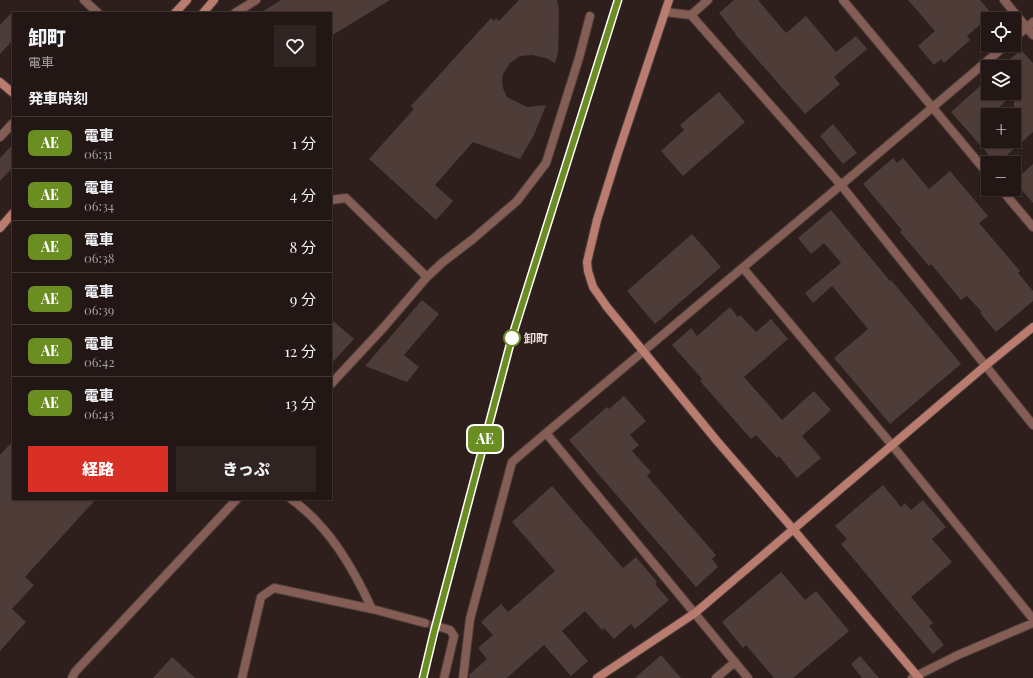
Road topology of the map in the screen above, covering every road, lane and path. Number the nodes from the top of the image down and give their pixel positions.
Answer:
1 (84, 0) edge
2 (187, 0) edge
3 (214, 0) edge
4 (256, 0) edge
5 (669, 0) edge
6 (708, 0) edge
7 (843, 0) edge
8 (1004, 0) edge
9 (97, 12) edge
10 (176, 12) edge
11 (204, 12) edge
12 (237, 12) edge
13 (665, 12) junction
14 (691, 15) junction
15 (590, 16) dead end
16 (1030, 25) edge
17 (1021, 32) edge
18 (1033, 35) edge
19 (998, 52) edge
20 (0, 82) edge
21 (12, 92) edge
22 (932, 108) junction
23 (12, 124) edge
24 (0, 137) edge
25 (981, 166) edge
26 (842, 185) junction
27 (1007, 196) edge
28 (332, 200) edge
29 (12, 214) edge
30 (1033, 227) edge
31 (0, 228) edge
32 (743, 268) junction
33 (427, 277) junction
34 (1033, 327) edge
35 (644, 352) junction
36 (985, 366) junction
37 (332, 383) edge
38 (1033, 425) edge
39 (546, 433) junction
40 (892, 445) junction
41 (236, 500) edge
42 (293, 500) edge
43 (794, 529) junction
44 (372, 609) junction
45 (695, 613) junction
46 (1033, 619) edge
47 (425, 623) tunnel mouth
48 (1033, 623) edge
49 (440, 627) tunnel mouth
50 (735, 662) junction
51 (916, 677) edge
52 (72, 678) edge
53 (242, 678) edge
54 (444, 678) edge
55 (463, 678) edge
56 (597, 678) edge
57 (716, 678) edge
58 (748, 678) edge

1 - 9 street
2 - 10 street
3 - 11 street
4 - 12 street
5 - 13 street
6 - 14 street
7 - 22 street
8 - 16 street
13 - 14 street
13 - 35 street
14 - 26 street
15 - 33 street
16 - 17 street
16 - 18 street
19 - 22 street
20 - 21 street
22 - 25 street
22 - 26 street
23 - 24 street
26 - 32 street
26 - 36 street
27 - 30 street
28 - 33 street
29 - 31 street
32 - 35 street
32 - 40 street
33 - 37 street
34 - 36 street
35 - 39 street
35 - 43 street
36 - 38 street
36 - 40 street
39 - 45 street
39 - 55 street
40 - 43 street
40 - 46 street
41 - 52 street
42 - 44 street
43 - 45 street
43 - 51 street
44 - 47 street
44 - 53 street
45 - 50 street
45 - 56 street
48 - 51 street
49 - 54 street
50 - 57 street
50 - 58 street

